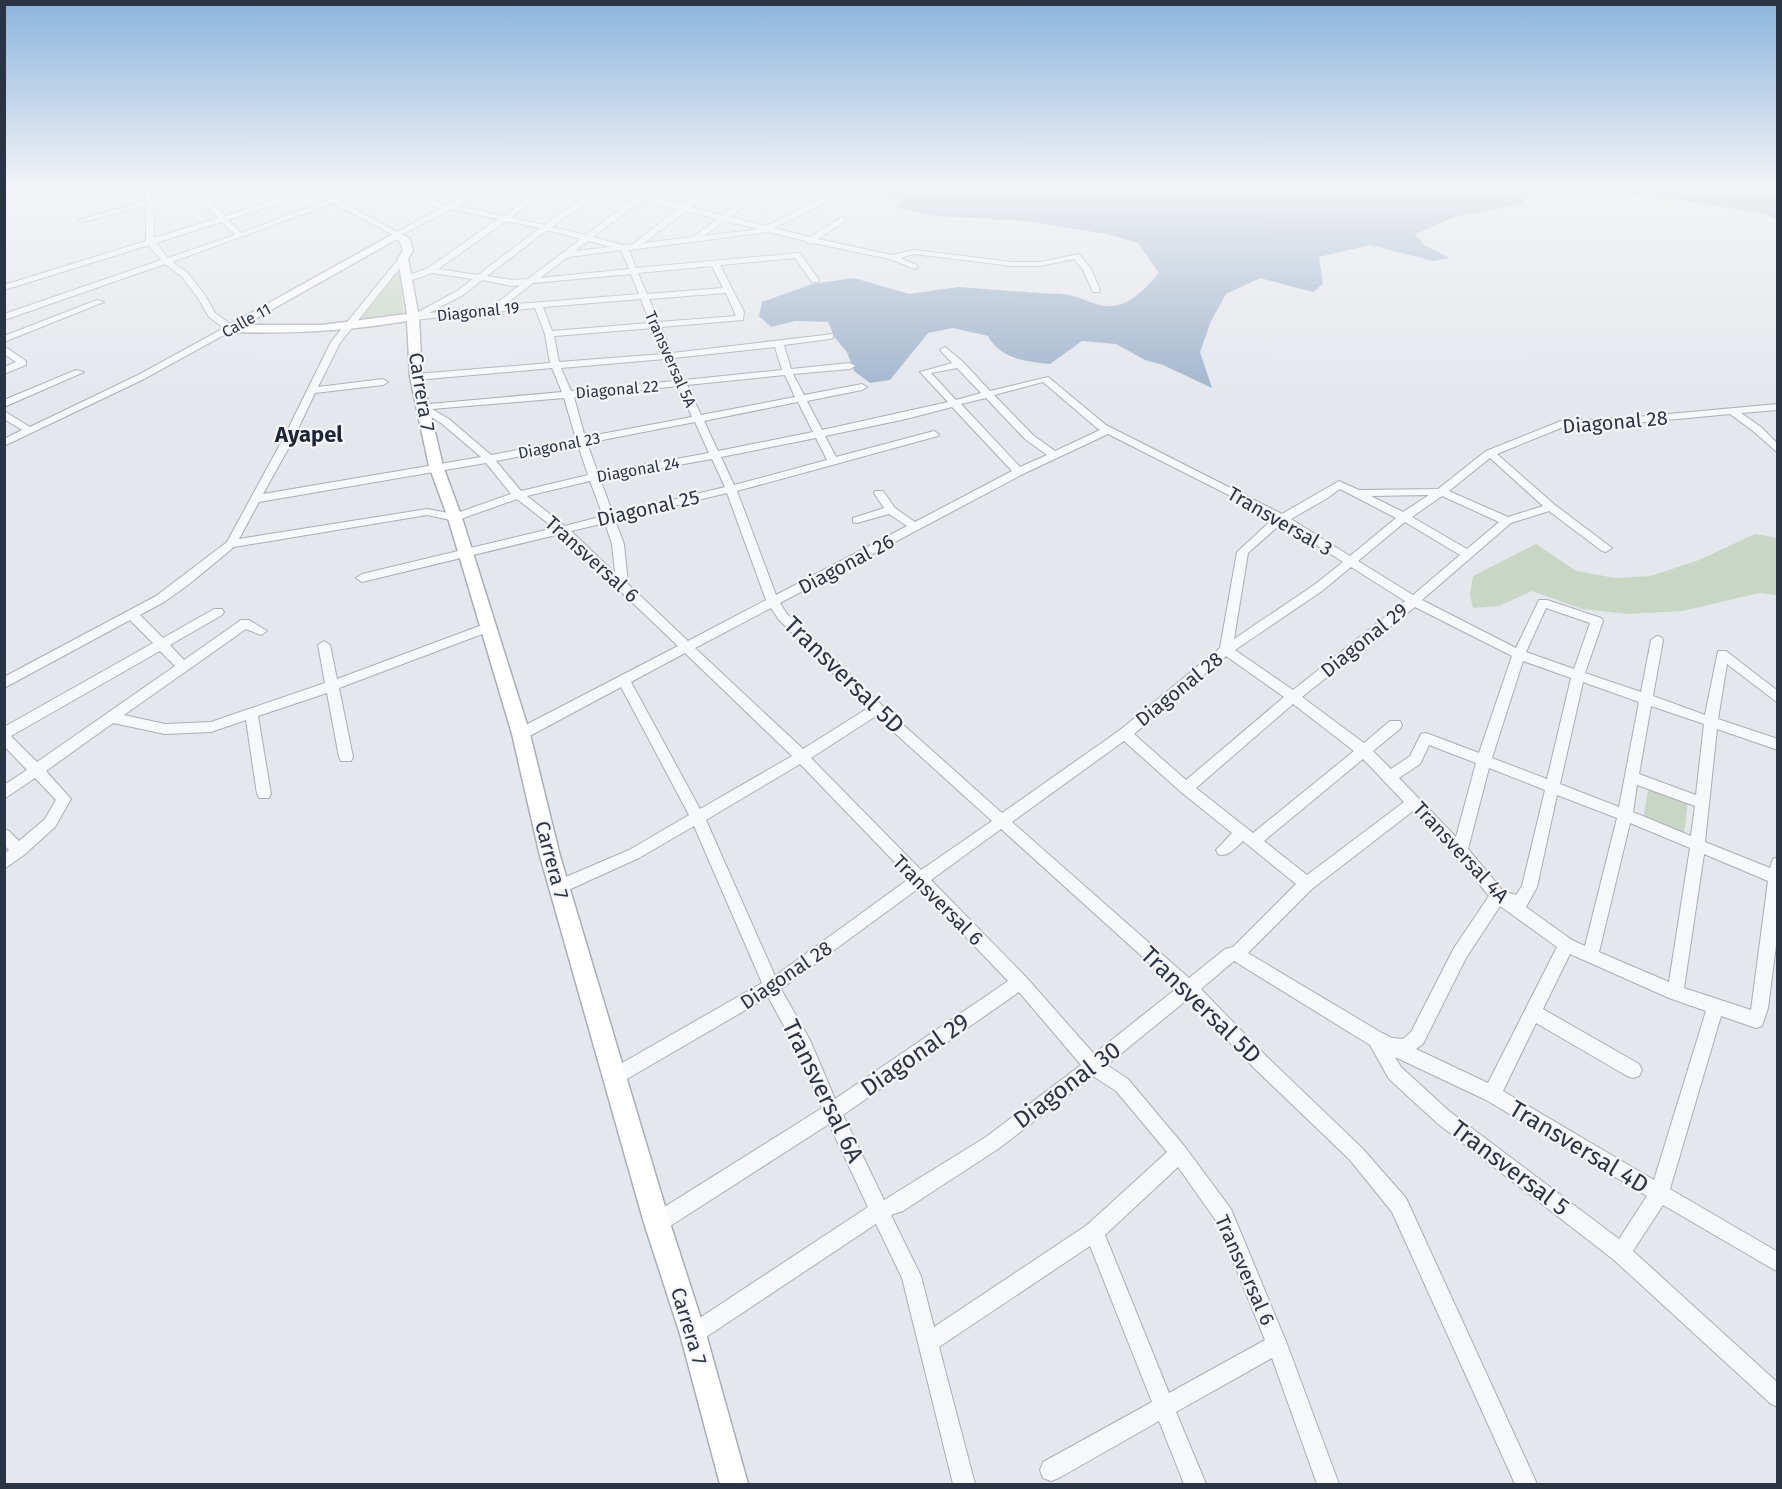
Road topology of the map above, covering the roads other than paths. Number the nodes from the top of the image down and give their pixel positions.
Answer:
1 (96, 258) edge
2 (165, 258) edge
3 (174, 258) edge
4 (355, 258) edge
5 (447, 258) edge
6 (505, 258) edge
7 (559, 258) edge
8 (629, 258) edge
9 (765, 258) edge
10 (800, 258) edge
11 (895, 258) edge
12 (967, 258) edge
13 (1065, 258) edge
14 (1078, 258) edge
15 (403, 259) joint
16 (167, 261) junction
17 (715, 264) junction
18 (914, 267) dead end
19 (431, 270) junction
20 (635, 272) junction
21 (481, 277) junction
22 (407, 279) junction
23 (815, 280) dead end
24 (528, 282) junction
25 (4, 288) edge
26 (83, 290) junction
27 (727, 290) junction
28 (1096, 290) dead end
29 (643, 297) junction
30 (538, 305) junction
31 (495, 308) junction
32 (4, 317) edge
33 (413, 317) junction
34 (656, 323) junction
35 (230, 328) junction
36 (346, 328) junction
37 (549, 334) junction
38 (830, 336) dead end
39 (4, 339) edge
40 (779, 344) junction
41 (4, 349) edge
42 (945, 350) dead end
43 (669, 357) junction
44 (555, 364) junction
45 (960, 364) junction
46 (850, 366) dead end
47 (4, 371) edge
48 (79, 372) dead end
49 (788, 373) junction
50 (416, 377) junction
51 (1045, 379) joint
52 (383, 382) dead end
53 (681, 383) junction
54 (862, 387) dead end
55 (312, 391) junction
56 (567, 393) junction
57 (986, 394) junction
58 (801, 399) junction
59 (954, 403) junction
60 (4, 404) edge
61 (421, 407) junction
62 (1778, 408) edge
63 (1730, 410) junction
64 (4, 414) edge
65 (699, 419) junction
66 (1108, 430) junction
67 (30, 431) junction
68 (337, 433) dead end
69 (819, 434) junction
70 (934, 434) dead end
71 (289, 437) junction
72 (581, 440) junction
73 (4, 443) edge
74 (1778, 450) edge
75 (1490, 453) junction
76 (1053, 455) junction
77 (716, 456) junction
78 (489, 459) junction
79 (833, 462) junction
80 (436, 466) junction
81 (1019, 472) junction
82 (593, 477) junction
83 (731, 489) junction
84 (1441, 492) junction
85 (879, 493) dead end
86 (1358, 493) junction
87 (518, 495) junction
88 (256, 499) junction
89 (1551, 507) junction
90 (891, 510) junction
91 (609, 517) junction
92 (1404, 517) junction
93 (455, 518) junction
94 (1282, 518) junction
95 (857, 520) dead end
96 (1508, 521) junction
97 (915, 527) junction
98 (562, 529) junction
99 (231, 544) junction
100 (1606, 548) dead end
101 (466, 552) junction
102 (1467, 554) junction
103 (1350, 562) junction
104 (362, 579) dead end
105 (622, 584) junction
106 (1413, 601) junction
107 (773, 602) junction
108 (218, 612) dead end
109 (132, 615) junction
110 (489, 627) junction
111 (261, 631) dead end
112 (1657, 640) dead end
113 (161, 644) junction
114 (324, 645) dead end
115 (687, 646) junction
116 (1226, 650) junction
117 (1520, 655) junction
118 (184, 667) junction
119 (1578, 676) junction
120 (624, 681) junction
121 (4, 683) edge
122 (332, 686) junction
123 (1293, 697) junction
124 (1778, 698) edge
125 (1645, 699) junction
126 (877, 709) junction
127 (251, 712) junction
128 (113, 718) junction
129 (1711, 722) junction
130 (1395, 724) dead end
131 (521, 734) junction
132 (1125, 734) junction
133 (4, 736) edge
134 (1778, 745) edge
135 (1364, 751) junction
136 (346, 757) dead end
137 (800, 758) junction
138 (1484, 760) junction
139 (37, 771) junction
140 (1389, 777) junction
141 (1632, 777) junction
142 (1552, 786) junction
143 (1186, 788) junction
144 (4, 794) edge
145 (264, 794) dead end
146 (1414, 802) junction
147 (1702, 803) junction
148 (1625, 815) junction
149 (698, 818) junction
150 (1002, 823) junction
151 (4, 835) edge
152 (1248, 838) junction
153 (1698, 845) junction
154 (19, 850) junction
155 (1223, 850) dead end
156 (1460, 850) junction
157 (4, 863) edge
158 (1778, 863) edge
159 (1777, 878) edge
160 (919, 880) junction
161 (1308, 884) junction
162 (559, 887) junction
163 (1498, 896) junction
164 (1566, 945) junction
165 (1236, 954) junction
166 (1590, 957) junction
167 (1772, 958) edge
168 (1020, 982) junction
169 (772, 988) junction
170 (1190, 989) junction
171 (1675, 993) junction
172 (1715, 1007) junction
173 (1534, 1012) junction
174 (1376, 1039) junction
175 (1093, 1066) junction
176 (1633, 1070) dead end
177 (615, 1077) junction
178 (1492, 1094) junction
179 (832, 1112) junction
180 (1179, 1153) junction
181 (1659, 1195) junction
182 (881, 1210) junction
183 (657, 1223) junction
184 (1094, 1232) junction
185 (1621, 1253) junction
186 (1778, 1263) edge
187 (693, 1334) junction
188 (928, 1343) junction
189 (1277, 1344) junction
190 (1778, 1397) edge
191 (1165, 1408) junction
192 (1051, 1470) dead end
193 (734, 1485) edge
194 (964, 1485) edge
195 (1195, 1485) edge
196 (1328, 1485) edge
197 (1526, 1485) edge

1 - 25 street
2 - 16 street
3 - 16 street
4 - 35 main road, Calle 11
5 - 19 street
6 - 21 street
7 - 24 street
8 - 20 street, Transversal 5A
9 - 17 street
10 - 23 street
11 - 18 street
12 - 13 street
14 - 28 street
15 - 22 main road, Carrera 7
15 - 36 street
16 - 26 street
16 - 35 street
17 - 20 street
17 - 27 street
19 - 21 street
19 - 22 street
20 - 24 street
20 - 29 street, Transversal 5A
21 - 24 street
21 - 33 street
22 - 33 main road, Carrera 7
24 - 31 street
26 - 32 street
26 - 39 street
27 - 29 street, Diagonal 19
27 - 34 street
29 - 30 street, Diagonal 19
29 - 34 street, Transversal 5A
30 - 31 street, Diagonal 19
30 - 37 street
31 - 33 street, Diagonal 19
33 - 36 main road, Diagonal 19
33 - 50 main road, Carrera 7
34 - 37 street
34 - 43 street, Transversal 5A
35 - 36 main road, Diagonal 19
35 - 67 street, Calle 11
36 - 55 street
37 - 44 street
38 - 40 street
40 - 43 street
40 - 49 street
41 - 47 street
42 - 45 street
43 - 44 street
43 - 53 street, Transversal 5A
44 - 50 street
44 - 56 street
45 - 57 street
45 - 59 street
46 - 49 street, Diagonal 22
48 - 60 street
49 - 53 street, Diagonal 22
49 - 58 street
50 - 61 main road, Carrera 7
51 - 57 street, Diagonal 24
51 - 66 street, Transversal 3
52 - 55 street
53 - 56 street, Diagonal 22
53 - 65 street, Transversal 5A
54 - 58 street, Diagonal 23
55 - 71 street
56 - 61 street, Diagonal 22
56 - 72 street
57 - 59 street, Diagonal 24
57 - 76 street
58 - 65 street, Diagonal 23
58 - 69 street
59 - 69 street, Diagonal 24
59 - 81 street
61 - 78 street, Transversal 6
61 - 80 main road, Carrera 7
62 - 63 street, Diagonal 28
63 - 74 street
63 - 75 street, Diagonal 28
64 - 67 street
65 - 72 street, Diagonal 23
65 - 77 street, Transversal 5A
66 - 76 street, Diagonal 26
66 - 94 street, Transversal 3
67 - 73 street, Calle 11
68 - 71 street
69 - 77 street, Diagonal 24
69 - 79 street
70 - 79 street, Diagonal 25
71 - 88 street
72 - 78 street, Diagonal 23
72 - 82 street
75 - 84 street, Diagonal 28
75 - 89 street
76 - 81 street, Diagonal 26
77 - 82 street, Diagonal 24
77 - 83 street, Transversal 5A
78 - 80 street, Diagonal 23
78 - 87 street, Transversal 6
79 - 83 street, Diagonal 25
80 - 88 street, Diagonal 23
80 - 93 main road, Carrera 7
81 - 97 street, Diagonal 26
82 - 87 street, Diagonal 24
82 - 91 street
83 - 91 street, Diagonal 25
83 - 107 street, Transversal 5A
84 - 86 street
84 - 92 street, Diagonal 28
84 - 96 street
85 - 90 street
86 - 92 street
86 - 94 street
87 - 93 street, Diagonal 24
87 - 98 street, Transversal 6
88 - 99 street
89 - 96 street, Diagonal 29
89 - 100 street
90 - 95 street
90 - 97 street
91 - 98 street, Diagonal 25
91 - 105 street
92 - 102 street
92 - 103 street, Diagonal 28
93 - 99 street
93 - 101 main road, Carrera 7
94 - 103 street, Transversal 3
94 - 116 street
96 - 102 street, Diagonal 29
97 - 107 street, Diagonal 26
98 - 101 street, Diagonal 25
98 - 105 street, Transversal 6
99 - 109 street
101 - 104 street, Diagonal 25
101 - 110 main road, Carrera 7
102 - 106 street, Diagonal 29
103 - 106 street, Transversal 3
103 - 116 street, Diagonal 28
105 - 115 street, Transversal 6
106 - 117 street, Transversal 3
106 - 123 street, Diagonal 29
107 - 115 street, Diagonal 26
107 - 126 street, Transversal 5D
108 - 113 street
109 - 113 street
109 - 121 street
110 - 122 street
110 - 131 main road, Carrera 7
111 - 118 street
112 - 125 street
113 - 118 street
113 - 133 street
114 - 122 street
115 - 120 street, Diagonal 26
115 - 137 street, Transversal 6
116 - 123 street, Transversal 4A
116 - 132 street, Diagonal 28
117 - 119 street, Transversal 3
117 - 119 street
117 - 138 street
118 - 128 street
119 - 125 street, Transversal 3
119 - 142 street
120 - 131 street, Diagonal 26
120 - 149 street, Transversal 6A
122 - 127 street
122 - 136 street
123 - 135 street, Transversal 4A
123 - 143 street, Diagonal 29
124 - 129 street
125 - 129 street, Transversal 3
125 - 141 street
126 - 137 street
126 - 150 street, Transversal 5D
127 - 128 street
127 - 145 street
128 - 139 street
129 - 134 street, Transversal 3
129 - 147 street
130 - 135 street
131 - 162 main road, Carrera 7
132 - 143 street
132 - 150 street, Diagonal 28
133 - 139 street
135 - 140 street, Transversal 4A
135 - 152 street
137 - 149 street
137 - 160 street, Transversal 6
138 - 140 street
138 - 142 street
138 - 156 street
139 - 144 street
139 - 154 street
140 - 146 street, Transversal 4A
141 - 147 street
141 - 148 street
142 - 148 street
142 - 163 street
143 - 152 street
146 - 156 street, Transversal 4A
146 - 161 street, Diagonal 30
147 - 153 street
148 - 153 street
148 - 166 street
149 - 162 street
149 - 169 street, Transversal 6A
150 - 160 street, Diagonal 28
150 - 170 street, Transversal 5D
151 - 154 street
152 - 155 street
152 - 161 street
153 - 159 street
153 - 171 street
154 - 157 street
156 - 163 street, Transversal 4A
158 - 159 street
159 - 167 street
160 - 168 street, Transversal 6
160 - 169 street, Diagonal 28
161 - 165 street, Diagonal 30
162 - 177 main road, Carrera 7
163 - 164 street, Transversal 4A
163 - 174 street
164 - 166 street, Transversal 4A
164 - 173 street
165 - 170 street, Diagonal 30
165 - 174 street, Transversal 5
166 - 171 street, Transversal 4A
167 - 172 street, Transversal 4A
168 - 175 street, Transversal 6
168 - 179 street, Diagonal 29
169 - 177 street, Diagonal 28
169 - 179 street, Transversal 6A
170 - 175 street, Diagonal 30
170 - 197 street, Transversal 5D
171 - 172 street, Transversal 4A
172 - 181 street
173 - 176 street
173 - 178 street
174 - 178 street, Transversal 4D
174 - 185 street, Transversal 5
175 - 180 street, Transversal 6
175 - 182 street, Diagonal 30
177 - 183 main road, Carrera 7
178 - 181 street, Transversal 4D
179 - 182 street, Transversal 6A
179 - 183 street, Diagonal 29
180 - 184 street
180 - 189 street, Transversal 6
181 - 185 street
181 - 186 street, Transversal 4D
182 - 187 street, Diagonal 30
182 - 188 street, Transversal 6A
183 - 187 main road, Carrera 7
184 - 188 street
184 - 191 street
185 - 190 street, Transversal 5
187 - 193 main road, Carrera 7
188 - 194 street, Transversal 6A
189 - 191 street
189 - 196 street, Transversal 6
191 - 192 street
191 - 195 street

